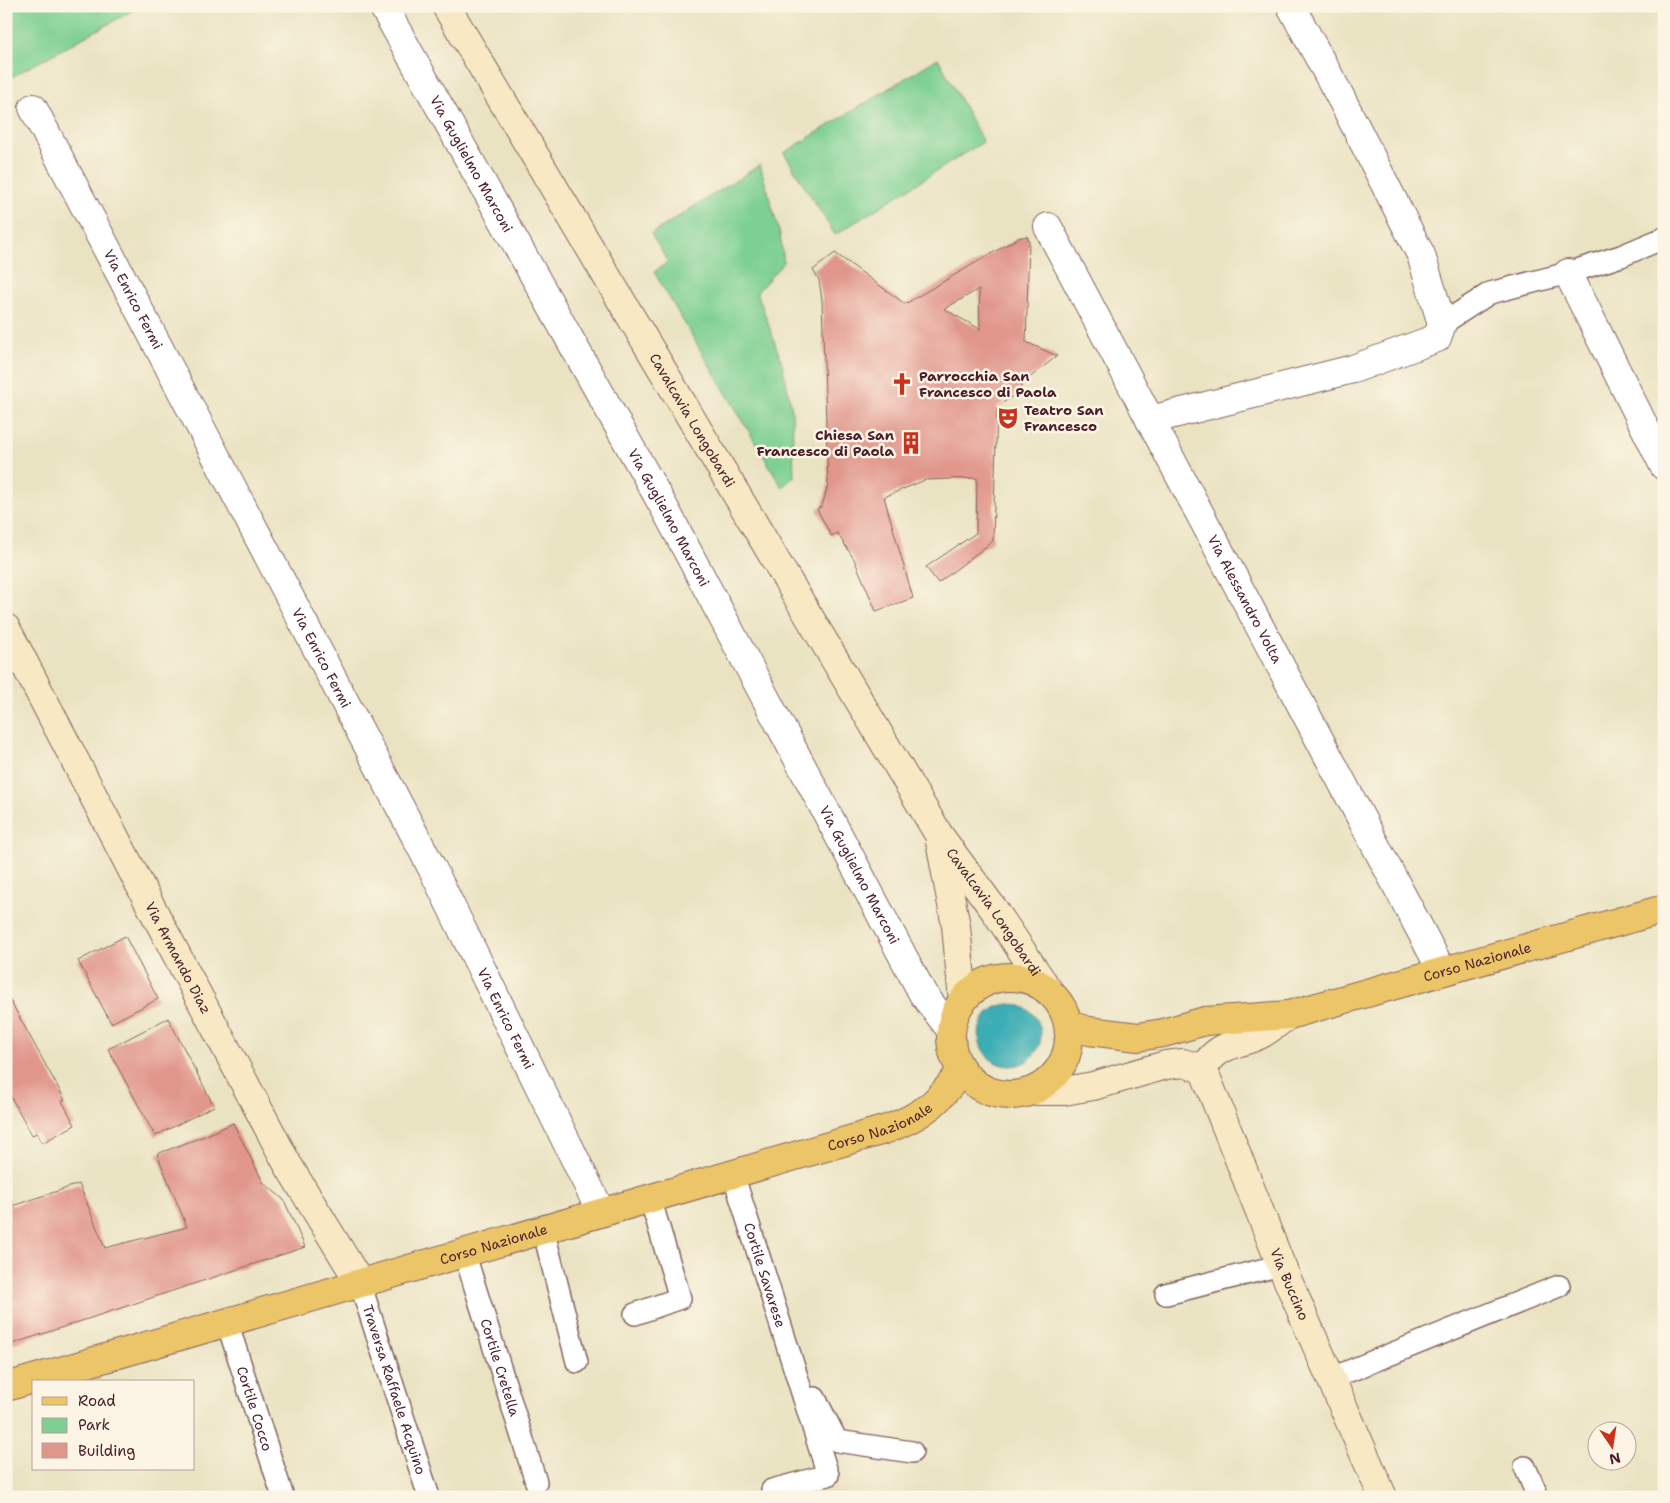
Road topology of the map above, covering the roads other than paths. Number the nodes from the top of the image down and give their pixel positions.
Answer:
1 (383, 6) edge
2 (446, 6) edge
3 (1292, 6) edge
4 (33, 108) dead end
5 (1048, 227) dead end
6 (1664, 238) edge
7 (1568, 272) junction
8 (1442, 324) junction
9 (1150, 420) junction
10 (1664, 466) edge
11 (6, 628) edge
12 (939, 836) junction
13 (1664, 909) edge
14 (1442, 971) junction
15 (1048, 990) junction
16 (963, 1000) junction
17 (1289, 1015) junction
18 (1069, 1025) junction
19 (951, 1030) junction
20 (1203, 1069) junction
21 (962, 1070) junction
22 (1032, 1091) junction
23 (733, 1174) junction
24 (650, 1198) junction
25 (601, 1212) junction
26 (543, 1229) junction
27 (464, 1252) junction
28 (1282, 1265) junction
29 (360, 1283) junction
30 (1559, 1286) dead end
31 (1166, 1294) dead end
32 (634, 1314) dead end
33 (227, 1322) junction
34 (577, 1362) dead end
35 (797, 1376) junction
36 (1332, 1378) junction
37 (6, 1387) edge
38 (912, 1452) dead end
39 (1525, 1467) dead end
40 (536, 1482) dead end
41 (772, 1490) dead end
42 (283, 1497) edge
43 (429, 1497) edge
44 (1383, 1497) edge
45 (1538, 1497) edge

1 - 19 street, Via Guglielmo Marconi
2 - 12 street, Cavalcavia Longobardi
3 - 8 street
4 - 25 street, Via Enrico Fermi
5 - 9 street, Via Alessandro Volta
6 - 7 lane
7 - 8 lane
7 - 10 street
8 - 9 street
9 - 14 street, Via Alessandro Volta
11 - 29 street, Via Armando Diaz
12 - 15 street, Cavalcavia Longobardi
12 - 16 street, Cavalcavia Longobardi
13 - 14 main road, Corso Nazionale
14 - 17 main road, Corso Nazionale
15 - 16 main road
15 - 18 main road
16 - 19 main road
17 - 18 main road, Corso Nazionale
17 - 20 street, Corso Nazionale
18 - 22 main road
19 - 21 main road
20 - 22 street
20 - 28 street, Via Buccino
21 - 22 main road
21 - 23 main road, Corso Nazionale
23 - 24 main road, Corso Nazionale
23 - 35 lane, Cortile Savarese
24 - 25 main road, Corso Nazionale
24 - 32 lane
25 - 26 main road, Corso Nazionale
26 - 27 main road, Corso Nazionale
26 - 34 lane
27 - 29 main road, Corso Nazionale
27 - 40 lane, Cortile Cretella
28 - 31 lane
28 - 36 street, Via Buccino
29 - 33 main road, Corso Nazionale
29 - 43 lane, Traversa Raffaele Acquino
30 - 36 lane
33 - 37 main road, Corso Nazionale
33 - 42 lane, Cortile Cocco
35 - 38 lane, Cortile Savarese
35 - 41 lane, Cortile Savarese
36 - 44 street, Via Buccino
39 - 45 lane

